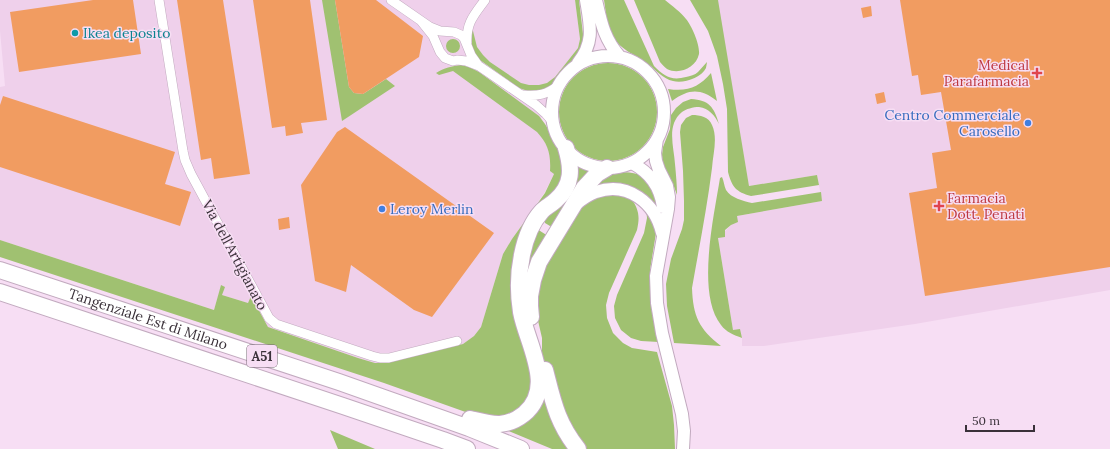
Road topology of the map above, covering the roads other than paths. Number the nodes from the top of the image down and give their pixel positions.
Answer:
1 (159, 0) edge
2 (391, 0) edge
3 (485, 0) edge
4 (586, 0) edge
5 (596, 0) edge
6 (474, 16) junction
7 (421, 21) junction
8 (451, 32) junction
9 (467, 45) junction
10 (438, 48) junction
11 (620, 57) junction
12 (457, 60) junction
13 (479, 66) junction
14 (576, 66) junction
15 (559, 85) junction
16 (521, 95) junction
17 (553, 122) junction
18 (658, 138) junction
19 (566, 148) junction
20 (632, 163) junction
21 (607, 168) junction
22 (572, 207) junction
23 (665, 224) junction
24 (663, 238) junction
25 (0, 270) edge
26 (0, 292) edge
27 (457, 341) dead end
28 (404, 405) junction
29 (466, 449) edge
30 (521, 449) edge
31 (578, 449) edge
32 (683, 449) edge

1 - 27 street, Via dell'Artigianato
2 - 7 street
3 - 6 street
4 - 14 main road
5 - 11 main road
6 - 8 street
6 - 9 street
7 - 8 street
7 - 10 street
8 - 9 street
8 - 10 street
9 - 12 street
9 - 13 street
10 - 12 street
11 - 14 main road
11 - 18 main road
12 - 13 street
13 - 16 street
14 - 15 main road
15 - 16 street
15 - 17 main road
16 - 17 street
17 - 19 main road
18 - 20 main road
18 - 23 main road
19 - 21 main road
19 - 28 highway
20 - 21 main road
20 - 23 main road
21 - 22 highway
22 - 24 main road
22 - 31 highway
23 - 24 main road
24 - 32 main road
25 - 28 highway, Tangenziale Est di Milano / A51
26 - 29 highway, Tangenziale Est di Milano / A51
28 - 30 highway, Tangenziale Est di Milano / A51

